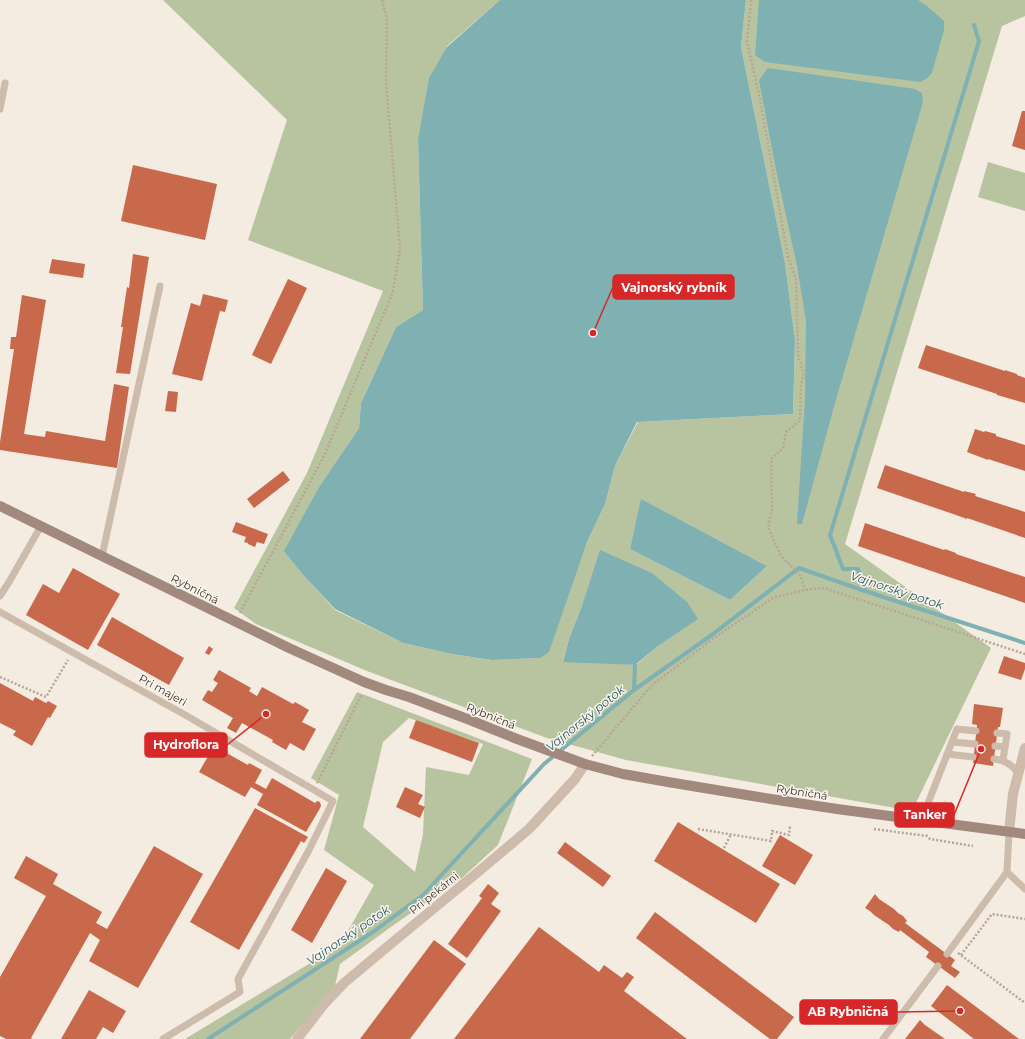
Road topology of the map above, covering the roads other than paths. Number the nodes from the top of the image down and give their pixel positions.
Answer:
1 (5, 83) dead end
2 (0, 109) edge
3 (160, 286) dead end
4 (0, 506) edge
5 (41, 526) junction
6 (102, 556) junction
7 (0, 596) edge
8 (0, 612) edge
9 (976, 731) dead end
10 (997, 733) dead end
11 (952, 742) junction
12 (975, 744) dead end
13 (995, 746) dead end
14 (1005, 747) junction
15 (1025, 748) edge
16 (947, 754) junction
17 (973, 757) dead end
18 (994, 759) dead end
19 (1003, 760) junction
20 (585, 764) junction
21 (1018, 773) junction
22 (921, 821) junction
23 (1009, 832) junction
24 (1025, 834) edge
25 (1008, 872) junction
26 (1025, 888) edge
27 (949, 951) road end
28 (938, 966) dead end
29 (163, 1039) edge
30 (297, 1039) edge
31 (883, 1039) edge

1 - 2 lane
3 - 6 lane
4 - 5 main road, Rybničná
5 - 6 main road, Rybničná
5 - 7 lane
6 - 20 main road, Rybničná
8 - 29 lane, Pri majeri
9 - 11 lane
10 - 14 lane
11 - 12 lane
11 - 16 lane
13 - 14 lane
14 - 19 lane
15 - 21 street
16 - 17 lane
16 - 22 lane
18 - 19 lane
19 - 21 lane
20 - 22 main road, Rybničná
20 - 30 street, Pri pekárni
21 - 23 street
22 - 23 main road, Rybničná
23 - 24 main road, Rybničná
23 - 25 lane
25 - 26 lane
25 - 27 lane
28 - 31 lane

